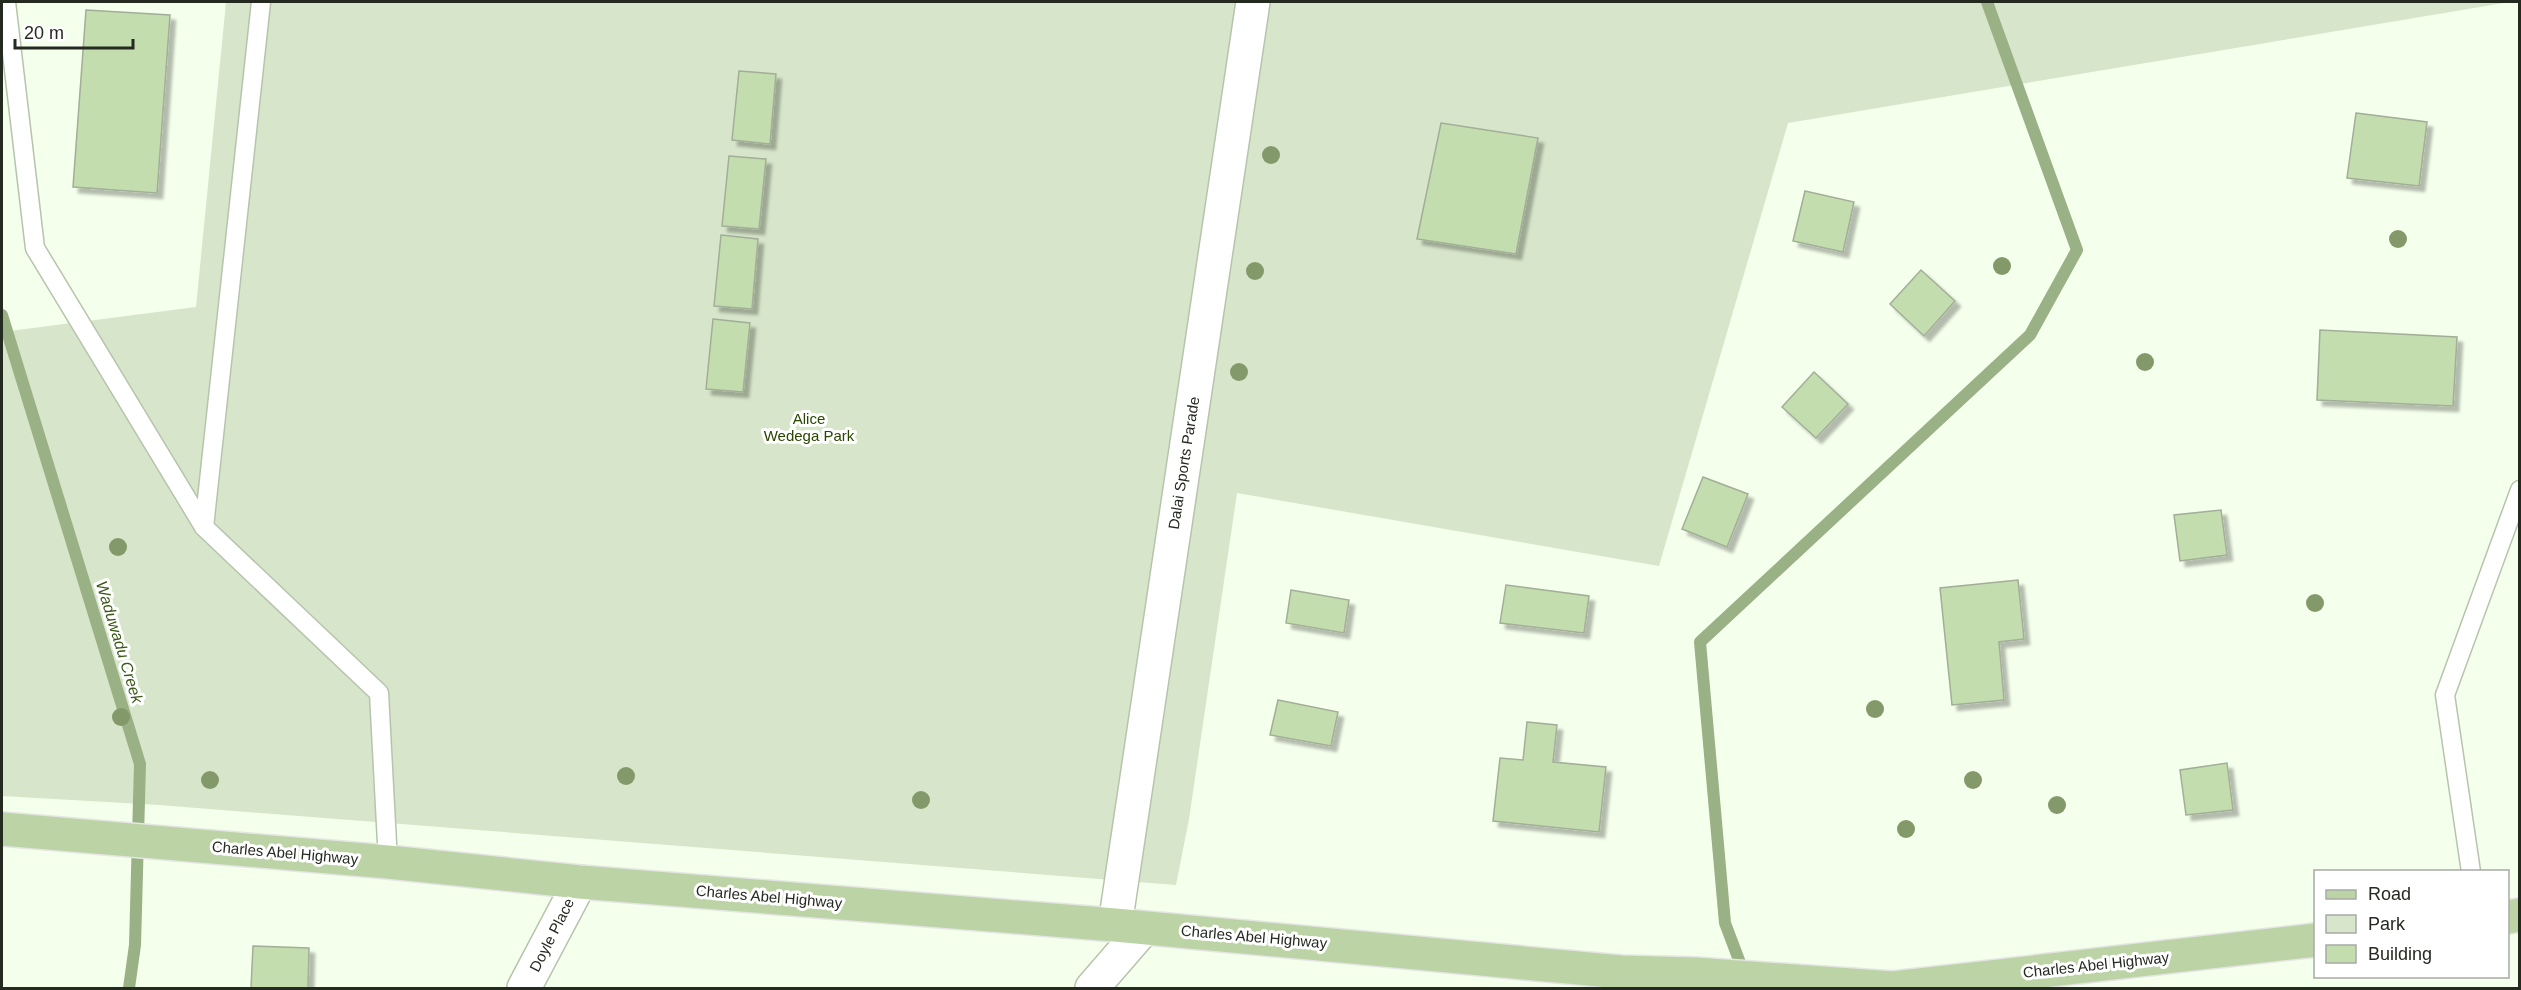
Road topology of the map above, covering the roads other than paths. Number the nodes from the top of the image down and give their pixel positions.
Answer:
1 (6, 2) edge
2 (261, 2) edge
3 (1253, 2) edge
4 (2520, 490) edge
5 (204, 527) junction
6 (2, 829) edge
7 (388, 862) junction
8 (2470, 870) edge
9 (580, 882) junction
10 (1129, 926) junction
11 (2314, 940) edge
12 (524, 988) edge
13 (1092, 988) edge
14 (1893, 988) edge

1 - 5 lane
2 - 5 lane
3 - 10 street, Dalai Sports Parade
4 - 8 lane
5 - 7 lane
6 - 7 main road, Charles Abel Highway
7 - 9 main road, Charles Abel Highway
9 - 10 main road, Charles Abel Highway
9 - 12 street, Doyle Place
10 - 13 street
10 - 14 main road, Charles Abel Highway
11 - 14 main road, Charles Abel Highway

